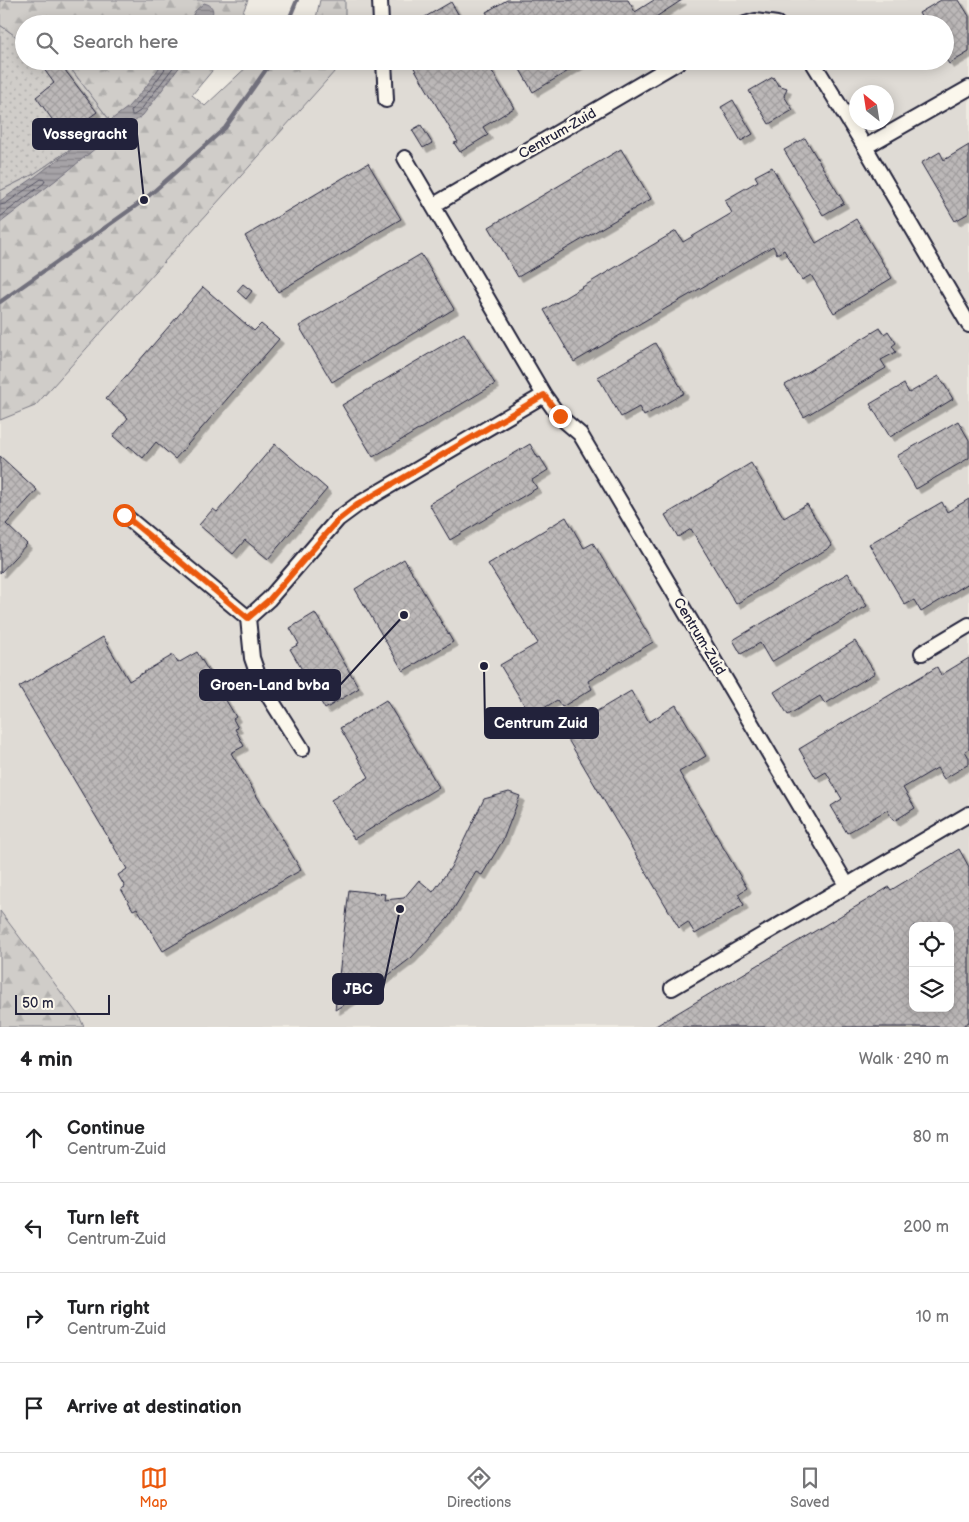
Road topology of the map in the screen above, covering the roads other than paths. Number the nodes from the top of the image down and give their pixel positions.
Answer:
1 (380, 0) edge
2 (381, 15) edge
3 (384, 70) edge
4 (665, 70) edge
5 (818, 70) edge
6 (969, 88) edge
7 (386, 100) dead end
8 (865, 147) junction
9 (405, 158) dead end
10 (434, 205) junction
11 (969, 325) edge
12 (544, 395) junction
13 (124, 515) dead end
14 (248, 618) junction
15 (969, 625) edge
16 (922, 653) dead end
17 (302, 749) dead end
18 (969, 814) edge
19 (847, 885) junction
20 (672, 988) dead end

1 - 2 street
3 - 7 street
4 - 10 street, Centrum-Zuid
5 - 8 street
6 - 8 street
8 - 11 street
9 - 10 street, Centrum-Zuid
10 - 12 street, Centrum-Zuid
12 - 14 street
12 - 19 street, Centrum-Zuid
13 - 14 street
14 - 17 street
15 - 16 street
18 - 19 street
19 - 20 street

